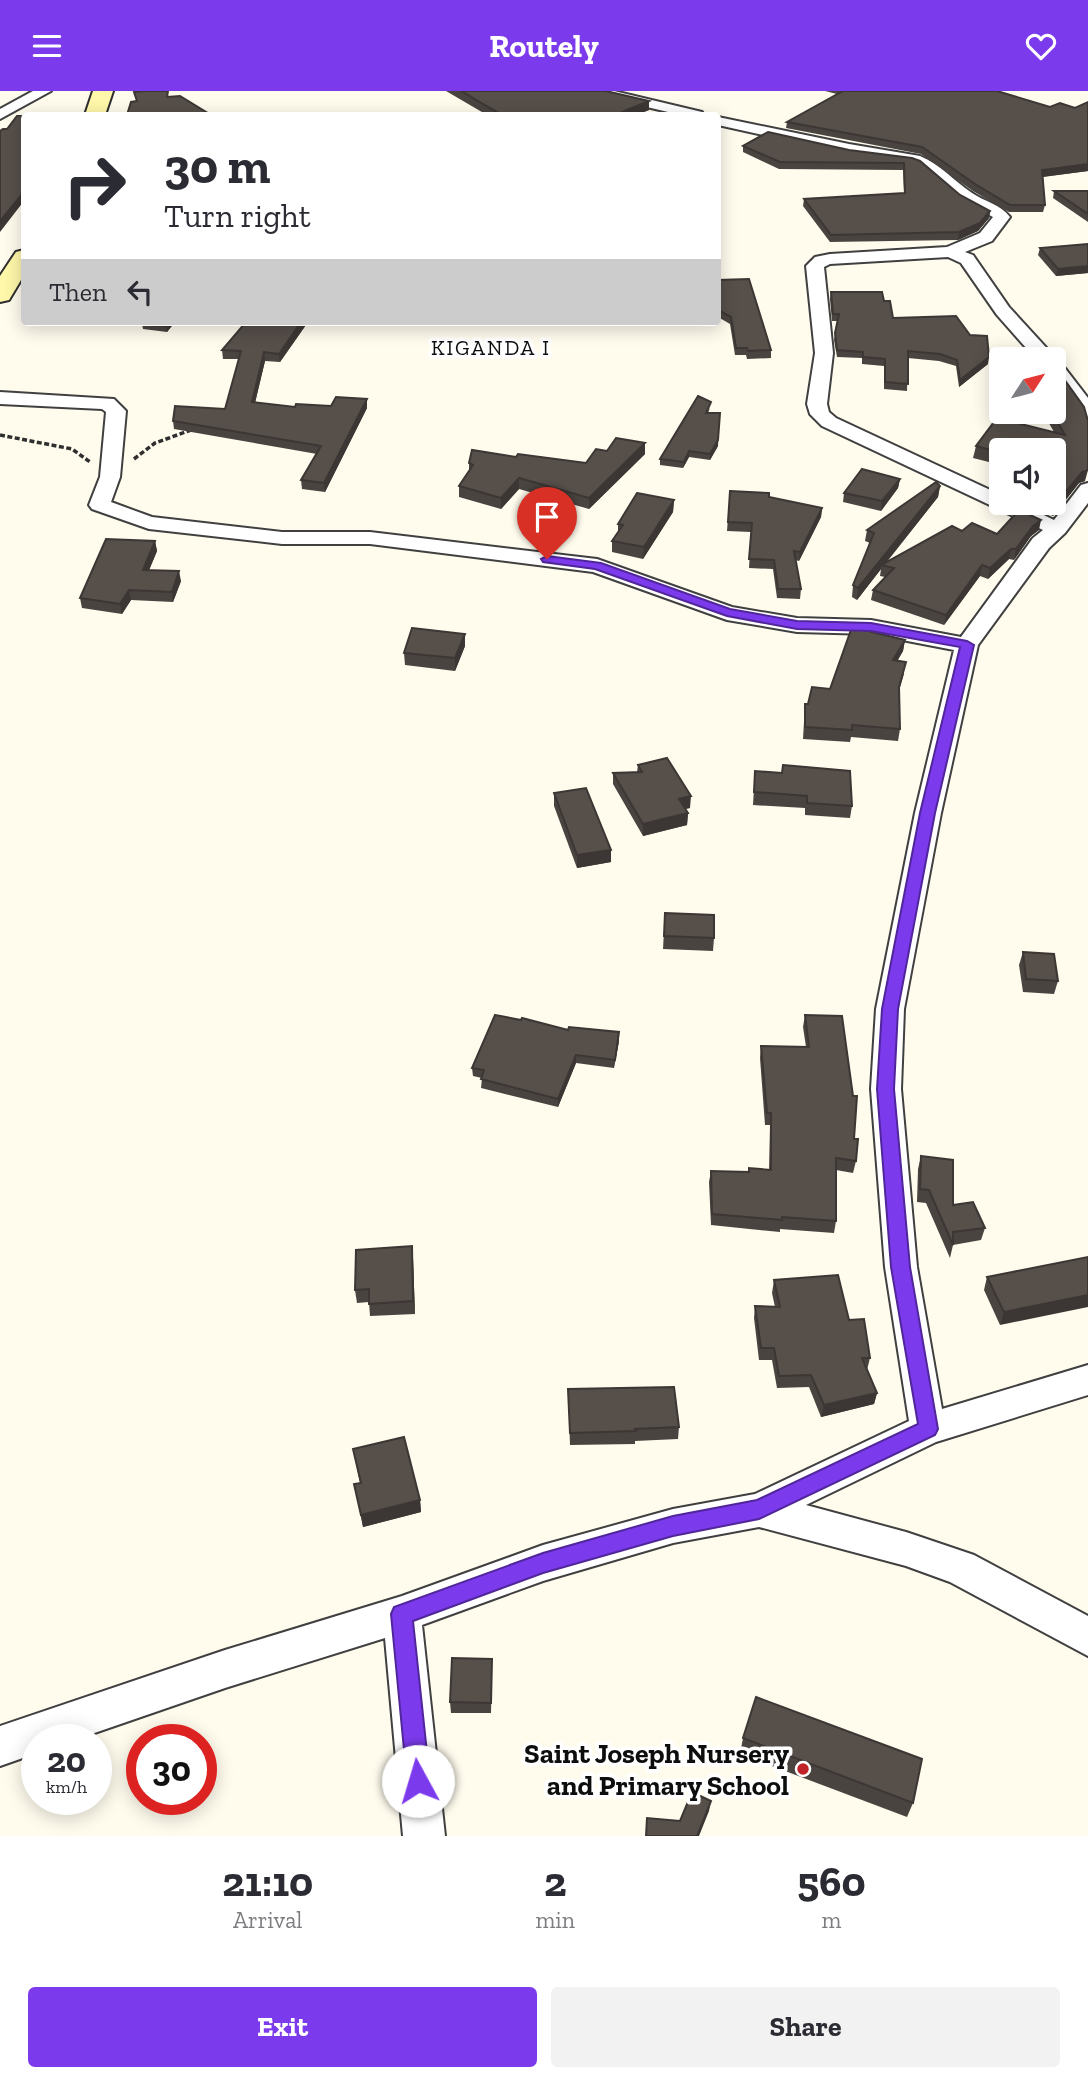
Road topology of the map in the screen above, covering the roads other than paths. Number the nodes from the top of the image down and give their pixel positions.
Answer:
1 (44, 91) edge
2 (103, 91) edge
3 (596, 91) edge
4 (96, 112) edge
5 (684, 112) edge
6 (0, 115) edge
7 (721, 122) edge
8 (950, 252) junction
9 (21, 262) edge
10 (0, 295) edge
11 (1035, 347) edge
12 (1066, 383) edge
13 (0, 398) edge
14 (1088, 411) edge
15 (1088, 489) edge
16 (1058, 529) junction
17 (967, 645) junction
18 (1088, 1380) edge
19 (928, 1429) junction
20 (759, 1510) junction
21 (402, 1614) junction
22 (1088, 1637) edge
23 (0, 1746) edge
24 (424, 1836) edge

1 - 6 street
2 - 4 main road
3 - 5 street
7 - 8 street
8 - 11 street
8 - 16 street
9 - 10 main road
12 - 14 street
13 - 17 street
15 - 16 street
16 - 17 street
17 - 19 street
18 - 19 street
19 - 20 street
20 - 21 street
20 - 22 street
21 - 23 street
21 - 24 street

